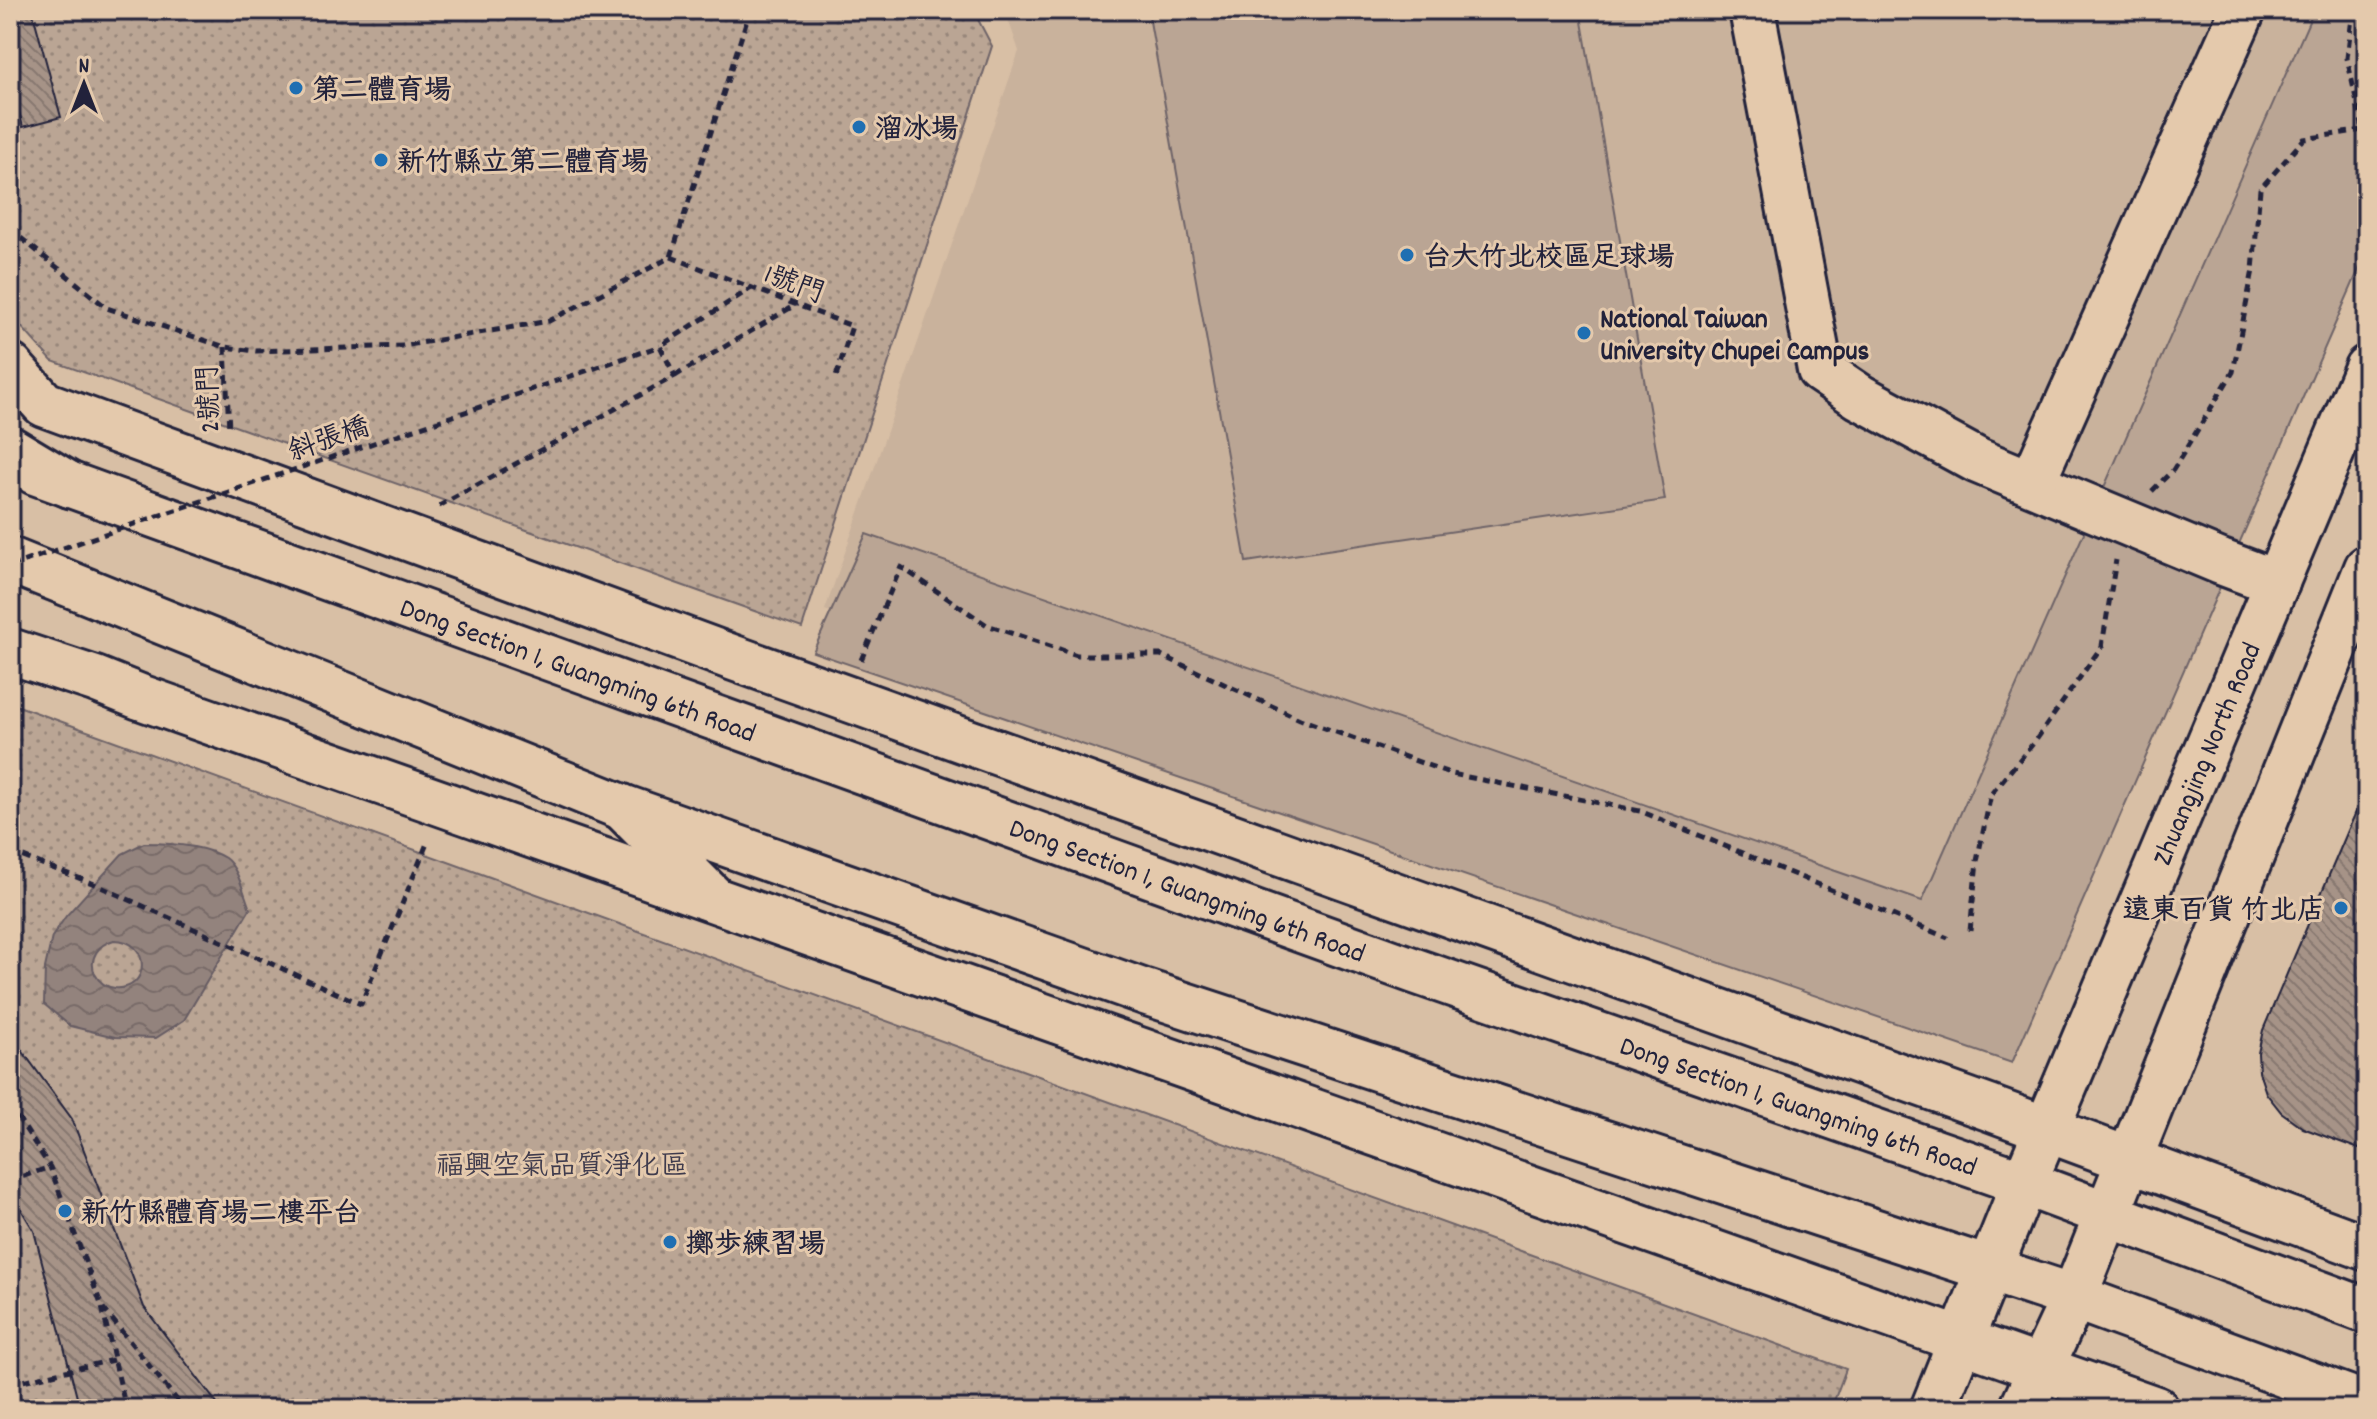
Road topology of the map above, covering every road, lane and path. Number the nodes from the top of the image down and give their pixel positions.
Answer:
1 (750, 10) edge
2 (1752, 10) edge
3 (2243, 10) edge
4 (2353, 10) edge
5 (2363, 130) dead end
6 (10, 229) edge
7 (671, 257) junction
8 (753, 287) junction
9 (797, 304) junction
10 (660, 346) junction
11 (225, 347) junction
12 (10, 366) edge
13 (2367, 368) edge
14 (675, 376) junction
15 (835, 380) dead end
16 (229, 435) dead end
17 (10, 449) edge
18 (10, 462) edge
19 (2032, 483) junction
20 (70, 485) junction
21 (434, 508) dead end
22 (10, 563) edge
23 (2367, 568) edge
24 (2277, 583) junction
25 (10, 651) edge
26 (858, 667) dead end
27 (622, 807) junction
28 (429, 839) dead end
29 (10, 852) edge
30 (718, 903) junction
31 (1948, 938) dead end
32 (10, 1105) edge
33 (2048, 1130) junction
34 (2129, 1160) junction
35 (50, 1167) junction
36 (10, 1181) edge
37 (2024, 1183) junction
38 (2107, 1215) junction
39 (2367, 1248) edge
40 (1990, 1269) junction
41 (2074, 1297) junction
42 (102, 1307) junction
43 (2367, 1311) edge
44 (1961, 1339) junction
45 (113, 1360) junction
46 (2041, 1368) junction
47 (10, 1384) edge
48 (2367, 1405) edge
49 (126, 1409) edge
50 (184, 1409) edge
51 (1933, 1409) edge
52 (2022, 1409) edge
53 (2156, 1409) edge

1 - 7 path
2 - 19 main road
3 - 19 main road
4 - 5 path
6 - 11 path
7 - 8 path, 1號門
7 - 11 path
8 - 9 path, 1號門
8 - 10 path, 斜張橋
9 - 14 path
9 - 15 path, 1號門
10 - 14 path
10 - 22 path, 斜張橋, bridge
11 - 16 path, 2號門
12 - 33 main road, Dong Section 1, Guangming 6th Road
13 - 24 main road, Zhuangjing North Road
14 - 21 path
17 - 20 main road
18 - 20 main road, Dong Section 1, Guangming 6th Road
19 - 24 main road
20 - 37 main road, Dong Section 1, Guangming 6th Road
22 - 27 main road
23 - 34 main road
24 - 33 main road, Zhuangjing North Road
25 - 30 main road
26 - 31 path
27 - 30 main road
27 - 40 main road
28 - 29 path
30 - 44 main road
32 - 35 path
33 - 34 main road, Dong Section 1, Guangming 6th Road
33 - 37 main road, Zhuangjing North Road
34 - 38 main road
34 - 39 main road, Dong Section 1, Guangming 6th Road
35 - 36 path
35 - 42 path
37 - 38 main road, Dong Section 1, Guangming 6th Road
37 - 40 main road, Zhuangjing North Road
38 - 41 main road
38 - 43 main road, Dong Section 1, Guangming 6th Road
40 - 41 main road
40 - 44 main road, Zhuangjing North Road
41 - 46 main road
41 - 48 main road
42 - 45 path
42 - 50 path
44 - 46 main road
44 - 51 main road, Zhuangjing North Road
45 - 47 path
45 - 49 path
46 - 52 main road
46 - 53 main road

